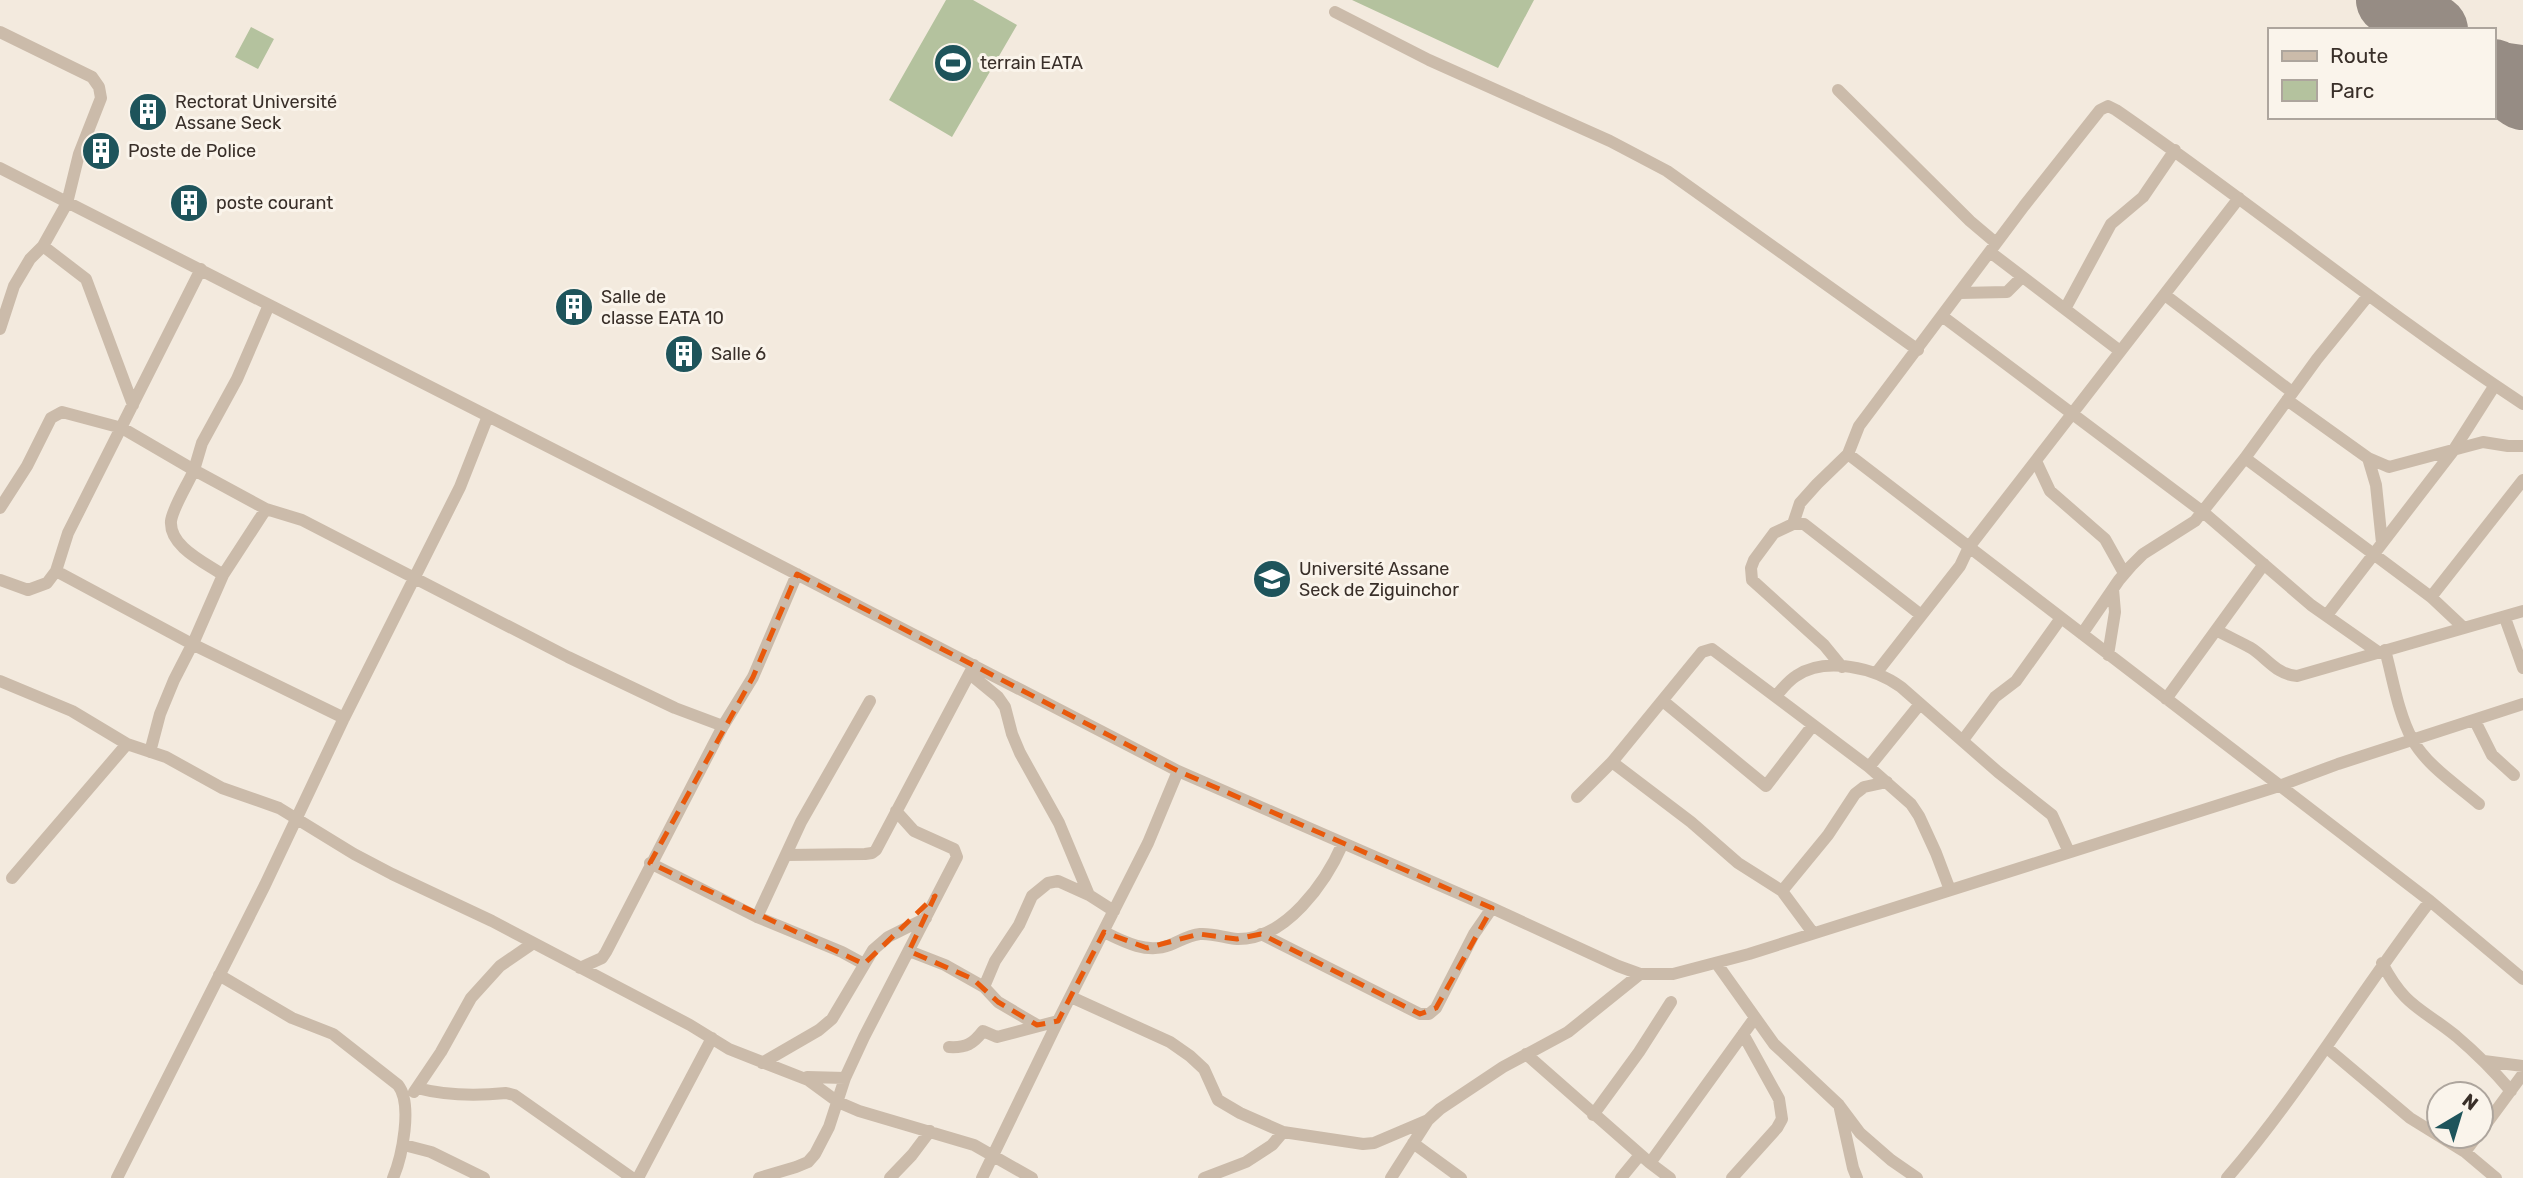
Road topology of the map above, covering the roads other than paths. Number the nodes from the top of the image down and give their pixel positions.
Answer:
1 (1335, 12) dead end
2 (0, 32) edge
3 (1838, 90) dead end
4 (2175, 150) junction
5 (0, 168) edge
6 (2239, 198) junction
7 (67, 203) junction
8 (43, 246) junction
9 (1993, 247) junction
10 (201, 269) junction
11 (2022, 277) junction
12 (1960, 293) junction
13 (2165, 295) junction
14 (2368, 296) junction
15 (268, 305) junction
16 (2065, 309) junction
17 (1942, 316) junction
18 (0, 329) edge
19 (1918, 350) junction
20 (2120, 351) junction
21 (2495, 385) junction
22 (2290, 396) junction
23 (2523, 404) edge
24 (133, 405) junction
25 (488, 416) junction
26 (2072, 416) junction
27 (122, 428) junction
28 (2523, 446) edge
29 (2453, 451) junction
30 (1848, 454) junction
31 (2245, 458) junction
32 (2368, 458) junction
33 (2036, 461) junction
34 (2389, 467) junction
35 (194, 470) junction
36 (2523, 480) edge
37 (2376, 485) junction
38 (0, 508) edge
39 (266, 509) junction
40 (2406, 511) junction
41 (2203, 512) junction
42 (2379, 520) junction
43 (1793, 524) junction
44 (1969, 547) junction
45 (2378, 548) junction
46 (2264, 564) junction
47 (56, 571) junction
48 (2124, 573) junction
49 (797, 574) junction
50 (223, 575) junction
51 (415, 577) junction
52 (0, 579) edge
53 (2112, 588) junction
54 (2431, 597) junction
55 (2523, 611) edge
56 (1921, 615) junction
57 (2327, 615) junction
58 (2061, 618) junction
59 (2505, 618) junction
60 (2464, 628) junction
61 (2216, 630) junction
62 (2082, 634) junction
63 (192, 644) junction
64 (2381, 651) junction
65 (2108, 655) junction
66 (1842, 667) junction
67 (2523, 668) edge
68 (972, 669) junction
69 (1877, 673) junction
70 (0, 681) edge
71 (1776, 696) junction
72 (2166, 699) junction
73 (870, 701) dead end
74 (1663, 701) junction
75 (1920, 704) junction
76 (2523, 704) edge
77 (344, 718) junction
78 (2475, 721) junction
79 (1814, 725) junction
80 (723, 726) junction
81 (2412, 739) junction
82 (1963, 740) junction
83 (127, 744) junction
84 (150, 751) junction
85 (1612, 762) junction
86 (1869, 767) junction
87 (1178, 771) junction
88 (2514, 775) dead end
89 (1887, 782) junction
90 (2279, 786) junction
91 (1577, 797) dead end
92 (2479, 804) dead end
93 (896, 811) junction
94 (296, 817) junction
95 (1343, 843) junction
96 (2069, 852) junction
97 (786, 855) junction
98 (650, 863) junction
99 (12, 878) dead end
100 (1950, 890) junction
101 (1782, 891) junction
102 (1089, 895) junction
103 (2430, 901) junction
104 (1492, 908) junction
105 (1114, 911) junction
106 (757, 917) junction
107 (926, 918) junction
108 (1104, 932) junction
109 (1813, 933) junction
110 (1261, 934) junction
111 (532, 944) junction
112 (909, 951) junction
113 (2382, 963) junction
114 (864, 964) junction
115 (1717, 964) junction
116 (580, 968) junction
117 (1640, 974) junction
118 (219, 975) junction
119 (2523, 979) edge
120 (984, 987) junction
121 (1071, 997) junction
122 (1671, 1002) dead end
123 (1754, 1019) junction
124 (1058, 1021) junction
125 (1037, 1025) junction
126 (1743, 1034) junction
127 (712, 1038) junction
128 (949, 1047) dead end
129 (2327, 1048) junction
130 (1525, 1054) junction
131 (2484, 1061) junction
132 (762, 1063) junction
133 (2523, 1066) edge
134 (2523, 1074) edge
135 (802, 1076) junction
136 (845, 1078) junction
137 (417, 1088) junction
138 (2511, 1091) junction
139 (838, 1102) junction
140 (406, 1104) junction
141 (1839, 1105) junction
142 (2495, 1112) edge
143 (1593, 1115) junction
144 (1428, 1120) junction
145 (929, 1131) junction
146 (1283, 1132) junction
147 (1413, 1143) junction
148 (404, 1145) junction
149 (2465, 1152) joint
150 (994, 1155) junction
151 (1645, 1159) junction
152 (1017, 1172) edge
153 (1852, 1175) edge
154 (1212, 1177) edge
155 (117, 1178) edge
156 (393, 1178) edge
157 (484, 1178) edge
158 (632, 1178) edge
159 (638, 1178) edge
160 (759, 1178) edge
161 (890, 1178) edge
162 (982, 1178) edge
163 (1032, 1178) edge
164 (1391, 1178) edge
165 (1461, 1178) edge
166 (1621, 1178) edge
167 (1670, 1178) edge
168 (1732, 1178) edge
169 (1917, 1178) edge
170 (2227, 1178) edge
171 (2496, 1178) edge

1 - 19 street
2 - 7 street
3 - 9 street
4 - 6 street
4 - 9 street
4 - 16 street
5 - 7 street
6 - 13 street
6 - 14 street
7 - 8 street
7 - 10 street
8 - 18 street
8 - 24 street
9 - 11 street
9 - 12 street
10 - 15 street
10 - 24 street
11 - 12 street
11 - 16 street
12 - 17 street
13 - 20 street
13 - 22 street
14 - 21 street
14 - 22 street
15 - 25 street
15 - 35 street
16 - 20 street
17 - 19 street
17 - 26 street
19 - 30 street
20 - 26 street
21 - 23 street
21 - 29 street
22 - 31 street
22 - 32 street
24 - 27 street
25 - 49 street
25 - 51 street
26 - 33 street
26 - 41 street
27 - 35 street
27 - 38 street
27 - 47 street
28 - 29 street
29 - 34 street
29 - 40 street
30 - 43 street
30 - 44 street
31 - 41 street
31 - 45 street
32 - 34 street
32 - 37 street
33 - 44 street
33 - 48 street
34 - 37 street
35 - 39 street
35 - 50 street
36 - 54 street
37 - 42 street
39 - 50 street
39 - 51 street
40 - 42 street
40 - 45 street
41 - 46 street
41 - 48 street
42 - 45 street
43 - 56 street
43 - 66 street
44 - 56 street
44 - 58 street
45 - 54 street
45 - 57 street
46 - 57 street
46 - 61 street
47 - 52 street
47 - 63 street
48 - 53 street
49 - 68 street
49 - 80 street
50 - 63 street
51 - 77 street
51 - 80 street
53 - 62 street
53 - 65 street
54 - 60 street
55 - 59 street
56 - 69 street
57 - 64 street
58 - 62 street
58 - 82 street
59 - 60 street
59 - 67 street
60 - 64 street
61 - 64 street
61 - 72 street
62 - 65 street
63 - 77 street
63 - 84 street
64 - 81 street
65 - 72 street
66 - 69 street
66 - 71 street
68 - 87 street
68 - 93 street
68 - 102 street
69 - 75 street
70 - 83 street
71 - 74 street
71 - 79 street
72 - 90 street
73 - 97 street
74 - 79 street
74 - 85 street
75 - 82 street
75 - 86 street
76 - 78 street
77 - 94 street
78 - 81 street
78 - 88 street
79 - 86 street
80 - 98 street
81 - 90 street
81 - 92 street
82 - 96 street
83 - 84 street
83 - 99 street
84 - 94 street
85 - 91 street
85 - 101 street
86 - 89 street
87 - 95 street
87 - 105 street
89 - 100 street
89 - 101 street
90 - 96 street
90 - 103 street
93 - 97 street
93 - 107 street
94 - 111 street
94 - 118 street
95 - 104 street
95 - 110 street
96 - 100 street
97 - 106 street
98 - 106 street
98 - 116 street
100 - 109 street
101 - 109 street
102 - 105 street
102 - 120 street
103 - 113 street
103 - 119 street
104 - 110 street
104 - 117 street
105 - 108 street
106 - 114 street
107 - 112 street
107 - 114 street
108 - 110 street
108 - 121 street
109 - 115 street
111 - 116 street
111 - 137 street
112 - 120 street
112 - 136 street
113 - 129 street
113 - 131 street
114 - 132 street
115 - 117 street
115 - 123 street
116 - 127 street
117 - 130 street
118 - 140 street
118 - 155 street
120 - 125 street
121 - 124 street
121 - 146 street
122 - 143 street
123 - 126 street
123 - 141 street
124 - 125 street
124 - 150 street
125 - 128 street
126 - 151 street
126 - 168 street
127 - 132 street
127 - 159 street
129 - 149 street
129 - 170 street
130 - 143 street
130 - 144 street
131 - 133 street
131 - 138 street
132 - 135 street
134 - 138 street
135 - 136 street
135 - 139 street
136 - 139 street
137 - 140 street
137 - 158 street
138 - 142 street
139 - 145 street
139 - 160 street
140 - 148 street
141 - 153 street
141 - 169 street
143 - 151 street
144 - 146 street
144 - 147 street
145 - 150 street
145 - 161 street
146 - 154 street
147 - 164 street
147 - 165 street
148 - 156 street
148 - 157 street
149 - 171 street
150 - 152 street
150 - 162 street
151 - 166 street
151 - 167 street
152 - 163 street

